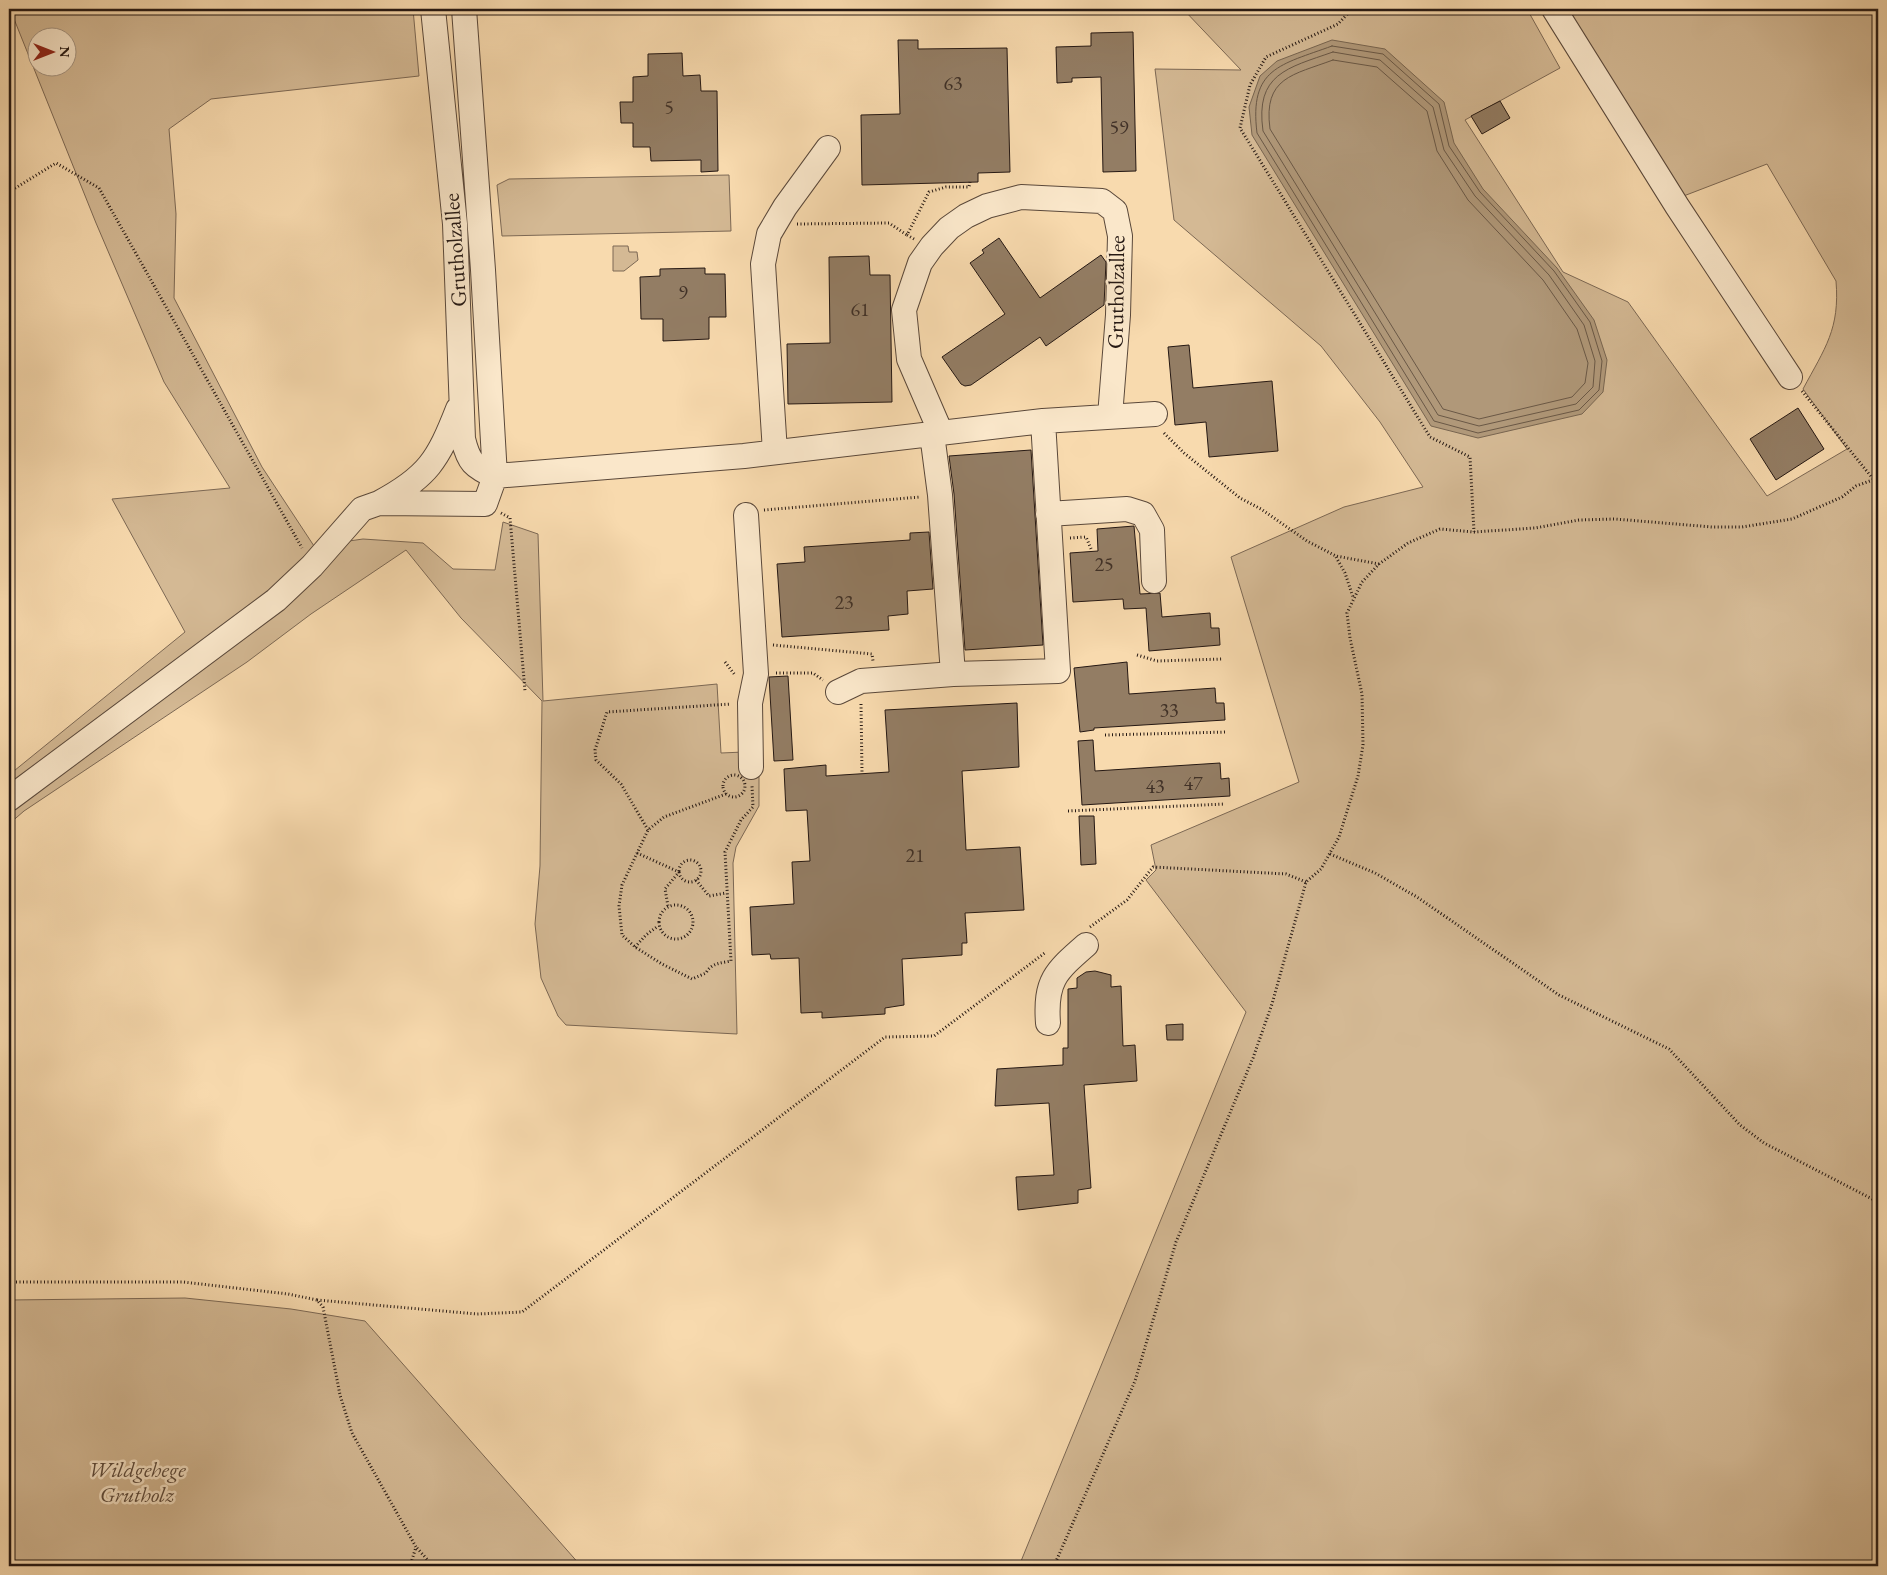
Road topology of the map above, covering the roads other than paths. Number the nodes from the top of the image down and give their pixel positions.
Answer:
1 (433, 9) edge
2 (464, 9) edge
3 (1554, 9) edge
4 (828, 148) dead end
5 (1790, 377) road end
6 (461, 401) junction
7 (1155, 414) road end
8 (1110, 416) junction
9 (1043, 421) junction
10 (936, 434) junction
11 (775, 452) junction
12 (495, 476) junction
13 (379, 503) junction
14 (752, 512) road end
15 (1048, 514) junction
16 (1154, 581) dead end
17 (953, 674) junction
18 (838, 692) dead end
19 (751, 768) road end
20 (9, 799) edge
21 (1086, 937) road end
22 (1048, 1023) dead end

1 - 6 street, Grutholzallee
2 - 12 street, Grutholzallee
3 - 5 street
4 - 11 street
6 - 12 street, Grutholzallee
6 - 13 street
7 - 8 street
8 - 9 street
8 - 10 street, Grutholzallee
9 - 10 street
9 - 15 street
10 - 11 street
10 - 17 street, Grutholzallee
11 - 12 street
12 - 13 street, Grutholzallee
13 - 20 street
14 - 19 street
15 - 16 street
15 - 17 street
17 - 18 street
21 - 22 street

